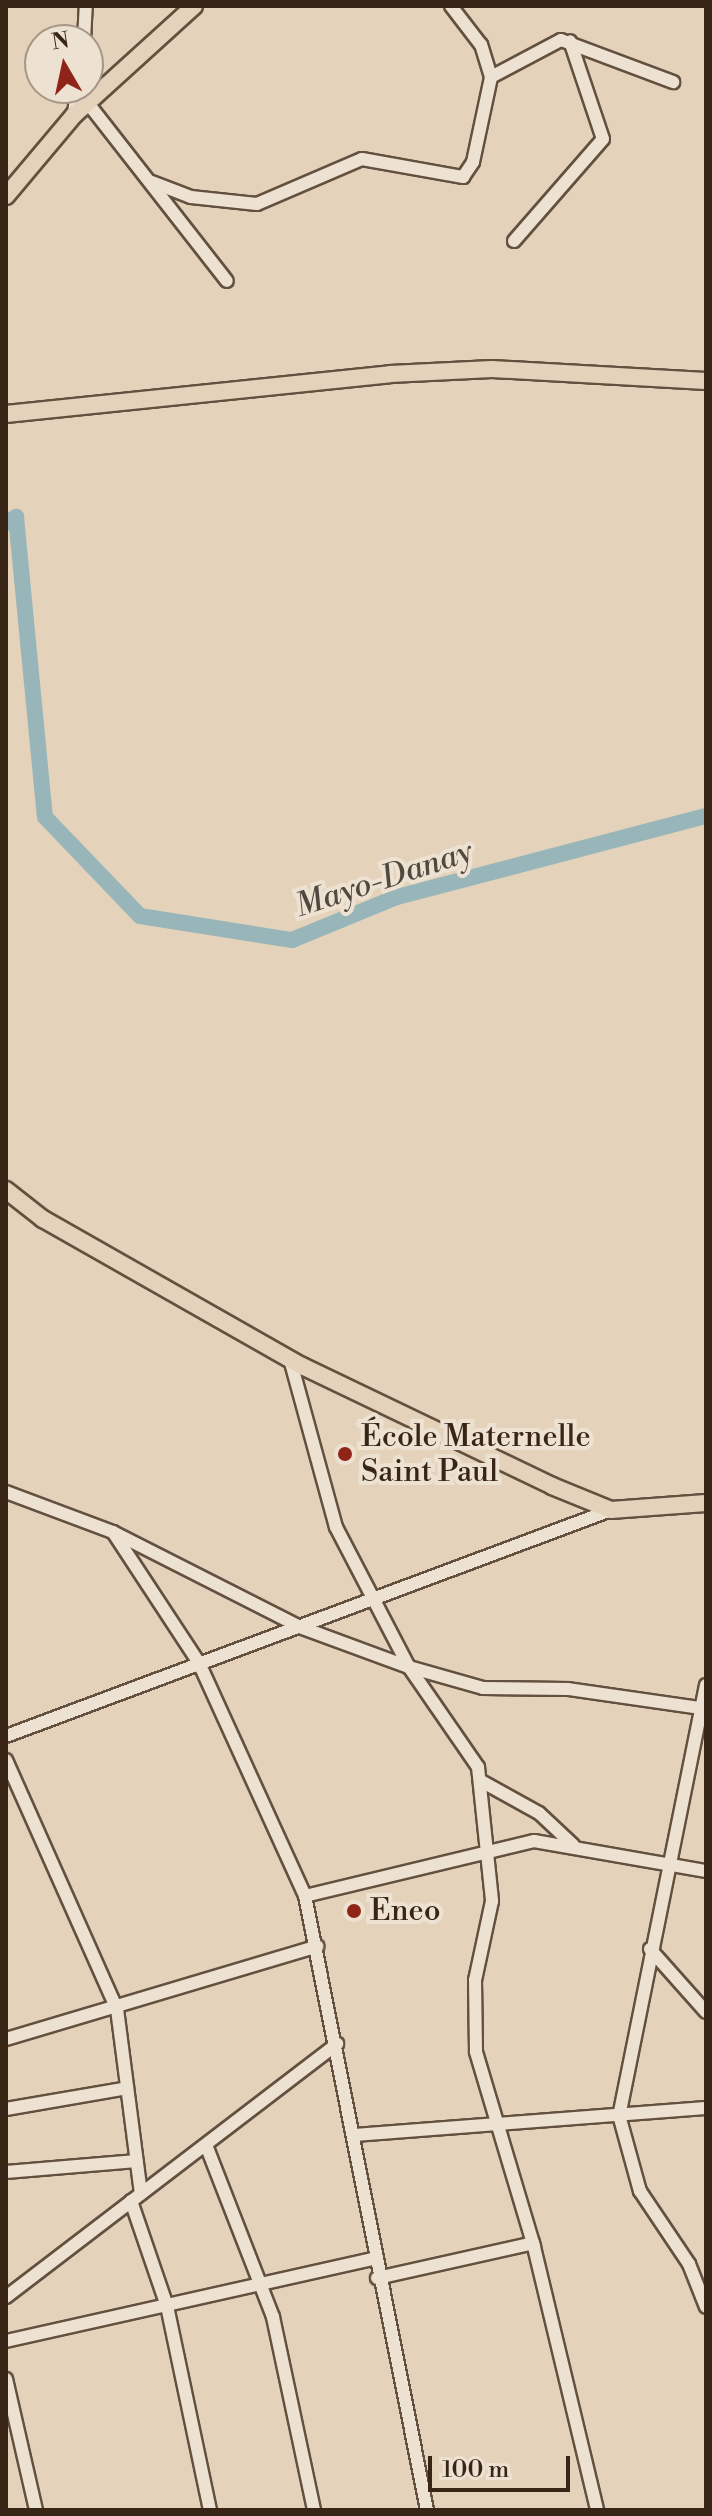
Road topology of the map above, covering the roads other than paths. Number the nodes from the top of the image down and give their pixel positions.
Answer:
1 (194, 6) edge
2 (451, 6) edge
3 (570, 41) junction
4 (491, 77) junction
5 (104, 78) edge
6 (673, 82) dead end
7 (78, 104) edge
8 (89, 104) edge
9 (152, 182) junction
10 (6, 196) edge
11 (514, 241) dead end
12 (227, 281) dead end
13 (706, 381) edge
14 (6, 414) edge
15 (6, 1190) edge
16 (290, 1359) junction
17 (6, 1492) edge
18 (706, 1503) edge
19 (611, 1510) junction
20 (113, 1532) junction
21 (371, 1598) junction
22 (300, 1627) junction
23 (199, 1663) junction
24 (409, 1667) junction
25 (706, 1685) edge
26 (704, 1708) edge
27 (6, 1736) edge
28 (6, 1760) edge
29 (481, 1781) junction
30 (574, 1846) junction
31 (489, 1849) junction
32 (672, 1863) junction
33 (706, 1871) edge
34 (305, 1896) junction
35 (317, 1946) junction
36 (650, 1949) junction
37 (117, 2009) junction
38 (706, 2012) edge
39 (6, 2039) edge
40 (337, 2044) junction
41 (127, 2088) junction
42 (706, 2108) edge
43 (6, 2109) edge
44 (619, 2115) junction
45 (492, 2125) junction
46 (354, 2135) junction
47 (206, 2145) junction
48 (137, 2161) junction
49 (6, 2172) edge
50 (136, 2197) junction
51 (533, 2243) junction
52 (373, 2259) junction
53 (689, 2264) junction
54 (706, 2265) edge
55 (377, 2278) junction
56 (259, 2283) junction
57 (6, 2297) edge
58 (167, 2306) junction
59 (706, 2307) edge
60 (6, 2341) edge
61 (6, 2379) edge
62 (36, 2510) edge
63 (210, 2510) edge
64 (314, 2510) edge
65 (427, 2510) edge
66 (597, 2510) edge

1 - 5 main road
2 - 4 street
3 - 4 street
3 - 6 street
3 - 11 street
4 - 9 street
7 - 10 main road
8 - 9 street
9 - 12 street
13 - 14 main road
15 - 16 main road
16 - 19 main road
16 - 21 street
17 - 20 street
18 - 19 main road
19 - 21 street
20 - 22 street
20 - 23 street
21 - 22 street
21 - 24 street
22 - 23 street
22 - 24 street
23 - 27 street
23 - 34 street
24 - 26 street
24 - 29 street
25 - 26 street
26 - 32 street
28 - 37 street
29 - 30 street
29 - 31 street
30 - 31 street
30 - 32 street
31 - 34 street
31 - 45 street
32 - 33 street
32 - 36 street
34 - 35 street
35 - 37 street
35 - 40 street
36 - 38 street
36 - 44 street
37 - 39 street
37 - 41 street
40 - 46 street
40 - 47 street
41 - 43 street
41 - 48 street
42 - 44 street
44 - 45 street
44 - 53 street
45 - 46 street
45 - 51 street
46 - 52 street
47 - 50 street
47 - 56 street
48 - 49 street
48 - 50 street
50 - 57 street
50 - 58 street
51 - 55 street
51 - 66 street
52 - 55 street
52 - 56 street
53 - 54 street
53 - 59 street
55 - 65 street
56 - 58 street
56 - 64 street
58 - 60 street
58 - 63 street
61 - 62 street

